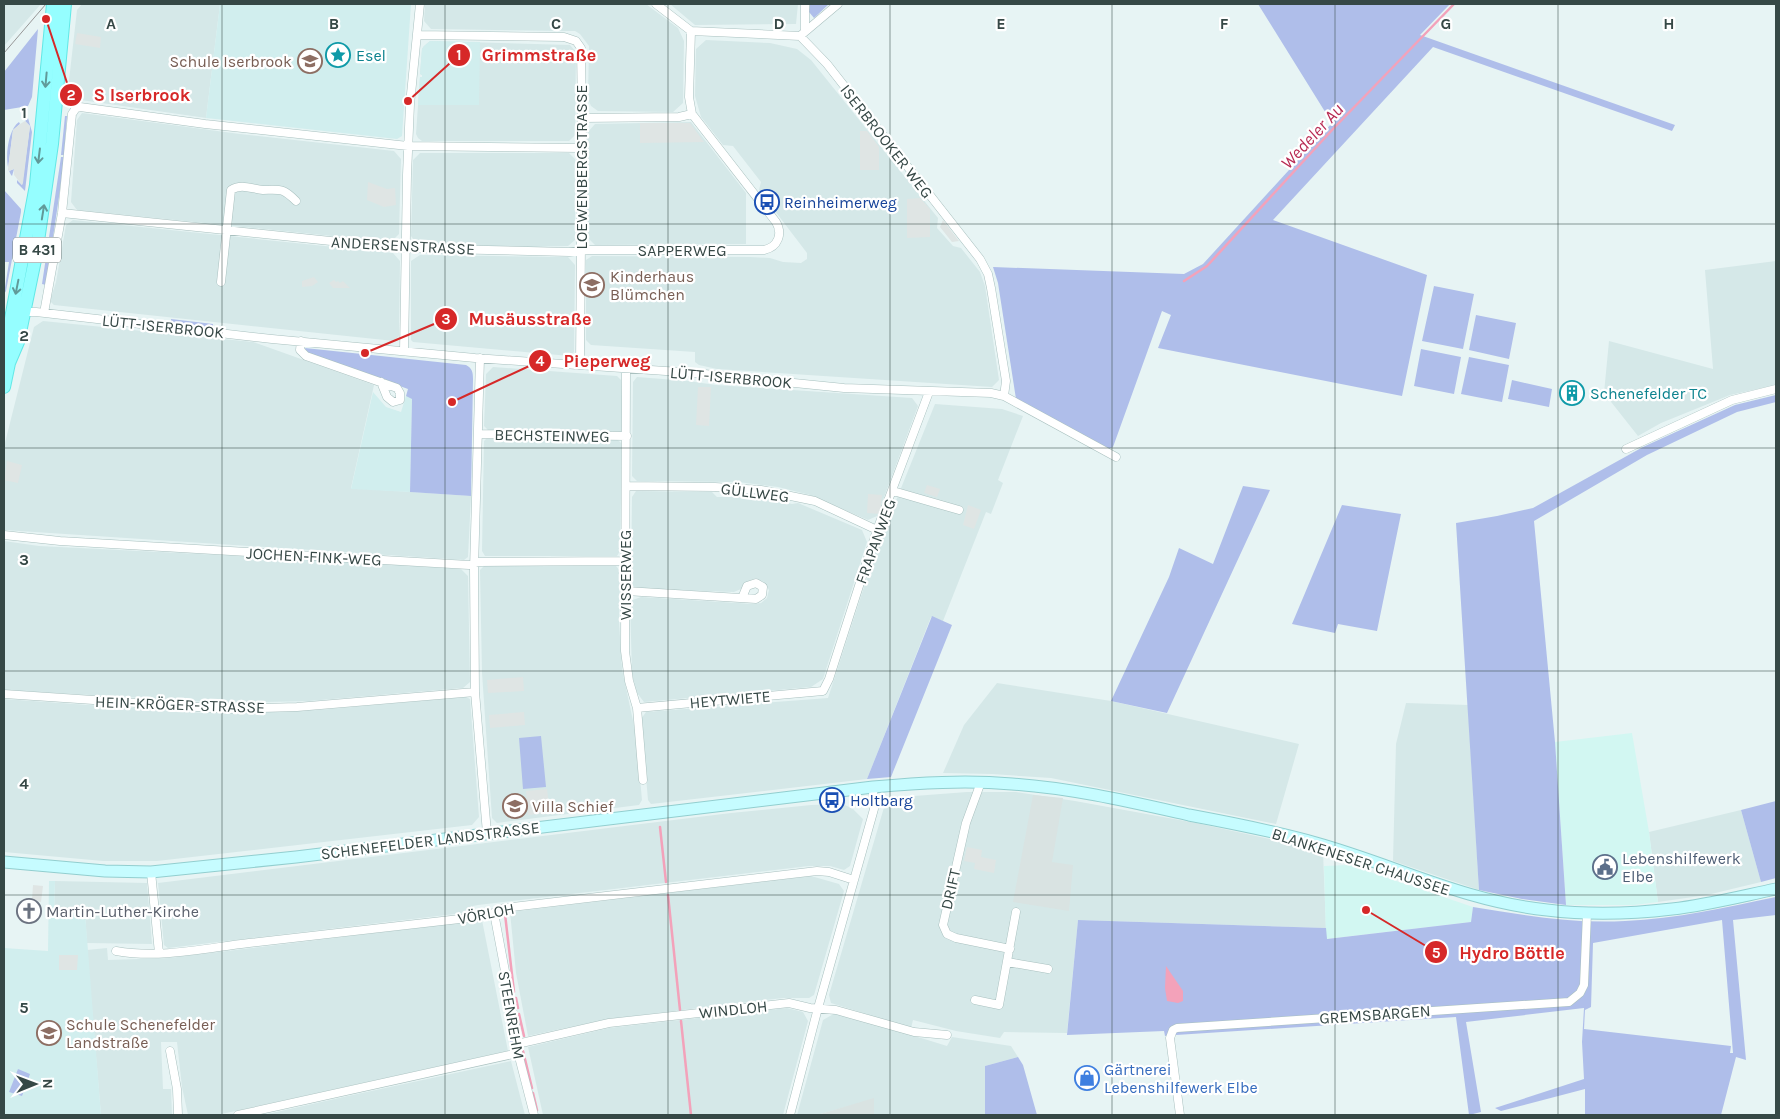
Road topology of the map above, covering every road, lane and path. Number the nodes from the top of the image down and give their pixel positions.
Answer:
1 (53, 4) edge
2 (65, 4) edge
3 (420, 4) edge
4 (656, 4) edge
5 (805, 4) edge
6 (838, 4) edge
7 (691, 31) junction
8 (803, 33) junction
9 (417, 35) junction
10 (692, 114) junction
11 (582, 118) junction
12 (408, 146) junction
13 (581, 148) junction
14 (296, 201) dead end
15 (62, 213) junction
16 (226, 231) junction
17 (405, 249) junction
18 (581, 251) junction
19 (221, 282) dead end
20 (25, 312) junction
21 (44, 312) junction
22 (8, 314) edge
23 (300, 341) junction
24 (404, 351) junction
25 (480, 358) junction
26 (9, 363) junction
27 (580, 365) junction
28 (626, 369) junction
29 (382, 382) dead end
30 (4, 387) edge
31 (1776, 389) edge
32 (928, 392) junction
33 (1004, 396) junction
34 (478, 434) junction
35 (627, 436) junction
36 (1626, 449) dead end
37 (1116, 457) dead end
38 (626, 486) junction
39 (893, 490) junction
40 (959, 510) dead end
41 (877, 530) junction
42 (4, 535) edge
43 (625, 561) junction
44 (475, 563) junction
45 (626, 591) junction
46 (742, 598) dead end
47 (823, 690) joint
48 (475, 692) junction
49 (4, 694) edge
50 (636, 708) junction
51 (643, 780) dead end
52 (945, 782) joint
53 (981, 782) junction
54 (873, 787) junction
55 (488, 834) junction
56 (4, 862) edge
57 (151, 872) junction
58 (854, 880) junction
59 (1776, 889) edge
60 (1016, 912) dead end
61 (494, 913) junction
62 (1587, 913) junction
63 (1010, 949) junction
64 (116, 951) dead end
65 (159, 954) junction
66 (1007, 962) junction
67 (1048, 969) dead end
68 (975, 1000) dead end
69 (818, 1008) junction
70 (947, 1035) dead end
71 (517, 1044) junction
72 (170, 1051) dead end
73 (518, 1053) junction
74 (178, 1115) edge
75 (238, 1115) edge
76 (534, 1115) edge
77 (790, 1115) edge
78 (1180, 1115) edge

1 -> 22 main road, B 431
20 -> 2 main road, B 431
3 - 9 street
4 - 7 street
5 - 8 street
6 - 8 street
7 - 8 street
7 - 10 street
8 - 33 street, ISERBROOKER WEG
9 - 11 street, LOEWENBERGSTRASSE
9 - 12 street
10 - 11 street
10 - 18 street, SAPPERWEG
11 - 13 street, LOEWENBERGSTRASSE
12 - 13 street
12 - 15 street
12 - 17 street
13 - 18 street, LOEWENBERGSTRASSE
14 - 16 street
15 - 16 street, ANDERSENSTRASSE
15 - 21 street
16 - 17 street, ANDERSENSTRASSE
16 - 19 street
17 - 18 street, ANDERSENSTRASSE
17 - 24 street
18 - 27 street, LOEWENBERGSTRASSE
20 - 21 street, LÜTT-ISERBROOK
20 - 26 main road, B 431
21 - 23 street, LÜTT-ISERBROOK
22 - 26 main road, B 431
23 - 24 street, LÜTT-ISERBROOK
23 - 29 street
24 - 25 street, LÜTT-ISERBROOK
25 - 27 street, LÜTT-ISERBROOK
25 - 34 street
26 - 30 main road, B 431
27 - 28 street, LÜTT-ISERBROOK
28 - 32 street, LÜTT-ISERBROOK
28 - 35 street, WISSERWEG
31 - 36 street
32 - 33 street, LÜTT-ISERBROOK
32 - 39 street, FRAPANWEG
33 - 37 street, LÜTT-ISERBROOK
34 - 35 street, BECHSTEINWEG
34 - 44 street
35 - 38 street, WISSERWEG
38 - 41 street, GÜLLWEG
38 - 43 street, WISSERWEG
39 - 40 street
39 - 41 street, FRAPANWEG
41 - 47 street, FRAPANWEG
42 - 44 street, JOCHEN-FINK-WEG
43 - 44 street, JOCHEN-FINK-WEG
43 - 45 street, WISSERWEG
44 - 48 street
45 - 46 street
45 - 50 street, WISSERWEG
47 - 50 street, HEYTWIETE
48 - 49 street, HEIN-KRÖGER-STRASSE
48 - 55 street
50 - 51 street, WISSERWEG
52 - 53 main road, BLANKENESER CHAUSSEE
52 - 54 main road, SCHENEFELDER LANDSTRASSE
53 - 62 main road, BLANKENESER CHAUSSEE
53 - 63 street, DRIFT
54 - 55 main road, SCHENEFELDER LANDSTRASSE
54 - 58 street
55 - 57 main road, SCHENEFELDER LANDSTRASSE
56 - 57 main road, SCHENEFELDER LANDSTRASSE
57 - 65 street
58 - 61 street, VÖRLOH
58 - 69 street
59 - 62 main road, BLANKENESER CHAUSSEE
60 - 63 street
61 - 65 street, VÖRLOH
61 - 71 street, STEENREHM
62 - 78 street, GREMSBARGEN
63 - 66 street
64 - 65 street, VÖRLOH
66 - 67 street
66 - 68 street
69 - 70 street, WINDLOH
69 - 71 street, WINDLOH
69 - 77 street
71 - 73 street, STEENREHM
72 - 74 street
73 - 75 street
73 - 76 street, STEENREHM

